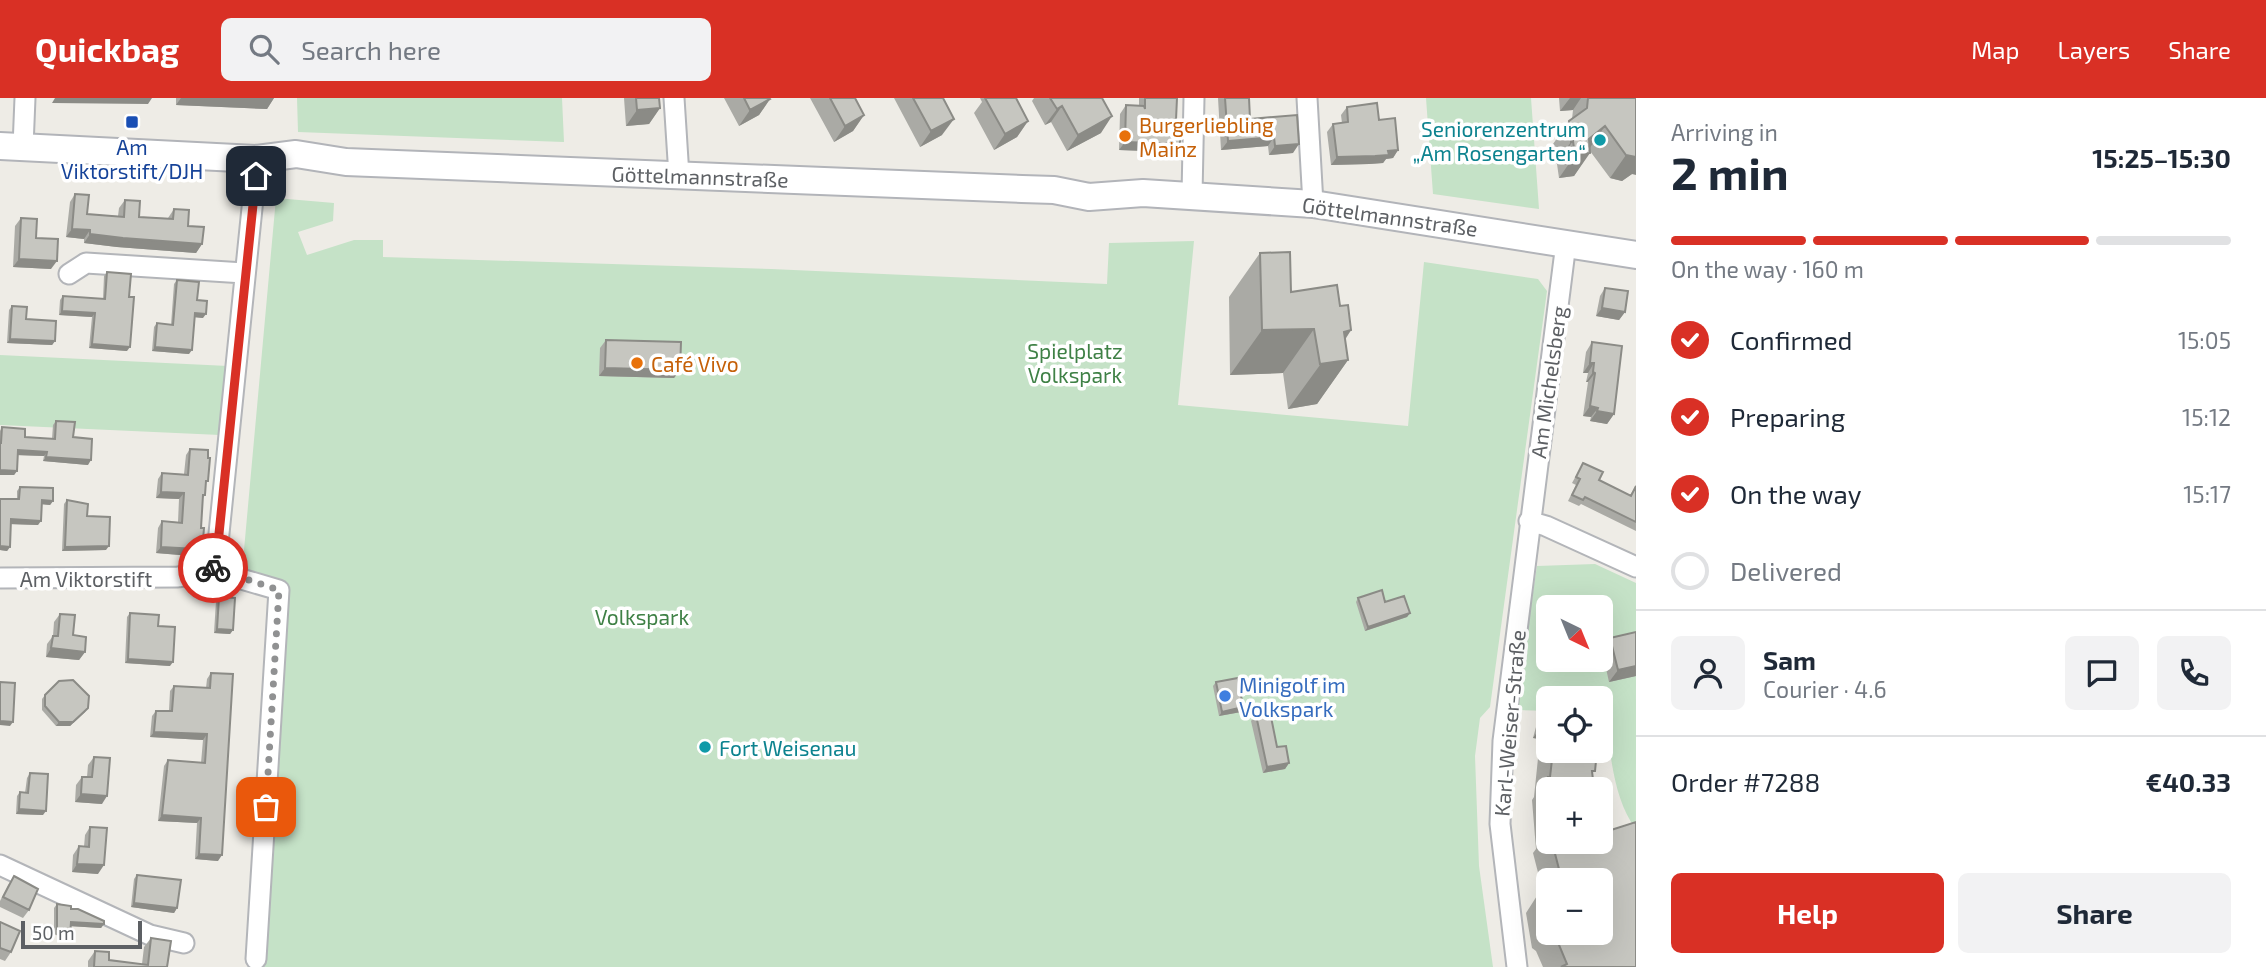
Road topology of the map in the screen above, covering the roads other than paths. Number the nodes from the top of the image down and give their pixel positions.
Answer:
1 (24, 98) edge
2 (674, 98) edge
3 (1194, 98) edge
4 (1307, 98) edge
5 (11, 147) edge
6 (257, 159) junction
7 (679, 176) junction
8 (1192, 195) junction
9 (1313, 204) junction
10 (1566, 243) junction
11 (1636, 255) edge
12 (244, 273) junction
13 (69, 274) dead end
14 (1529, 521) junction
15 (210, 566) junction
16 (1636, 567) edge
17 (0, 578) edge
18 (0, 865) edge
19 (184, 943) dead end
20 (256, 959) dead end
21 (1517, 967) edge

1 - 5 street
2 - 7 street
3 - 8 street
4 - 9 street
5 - 6 street, Göttelmannstraße
6 - 7 street, Göttelmannstraße
6 - 12 street
7 - 8 street, Göttelmannstraße
8 - 9 street, Göttelmannstraße
9 - 10 street, Göttelmannstraße
10 - 11 street, Göttelmannstraße
10 - 14 street, Am Michelsberg
12 - 13 street
12 - 15 street
14 - 16 street
14 - 21 street, Karl-Weiser-Straße
15 - 17 street, Am Viktorstift
15 - 20 street
18 - 19 street

